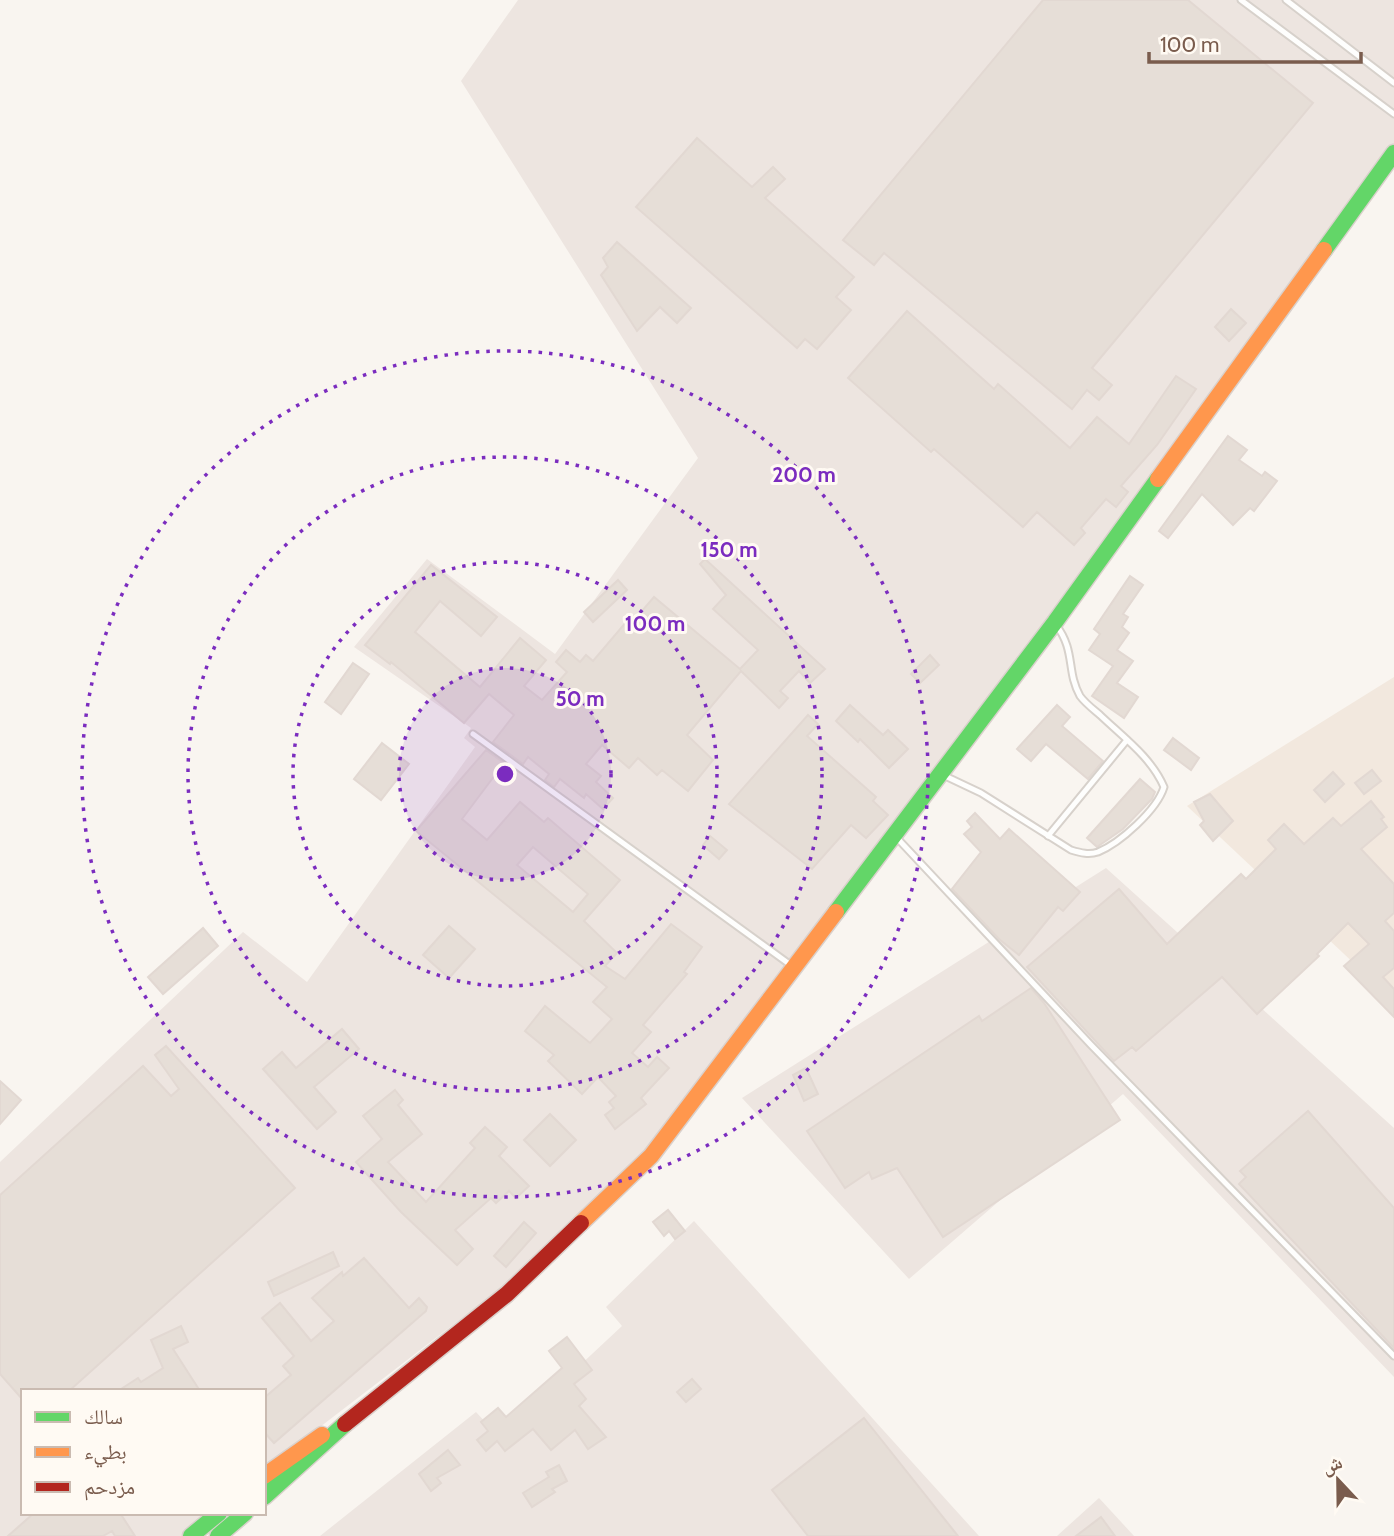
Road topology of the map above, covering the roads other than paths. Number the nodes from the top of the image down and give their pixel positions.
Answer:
1 (1241, 0) edge
2 (1286, 0) edge
3 (1394, 83) edge
4 (1394, 114) edge
5 (1394, 153) edge
6 (1055, 622) junction
7 (473, 734) dead end
8 (1127, 740) junction
9 (940, 773) junction
10 (893, 834) junction
11 (1048, 836) junction
12 (795, 968) junction
13 (1394, 1356) edge
14 (345, 1424) junction
15 (266, 1475) edge
16 (266, 1495) edge
17 (217, 1515) edge
18 (243, 1515) edge
19 (191, 1536) edge
20 (218, 1536) edge

1 - 4 lane
2 - 3 lane
5 - 6 main road
6 - 8 lane
6 - 9 main road
7 - 12 lane
8 - 11 lane
8 - 11 lane
9 - 10 main road
9 - 11 lane
10 - 12 main road
10 - 13 lane
12 - 14 main road
14 - 15 main road
14 - 16 main road
17 - 19 main road
18 - 20 main road

